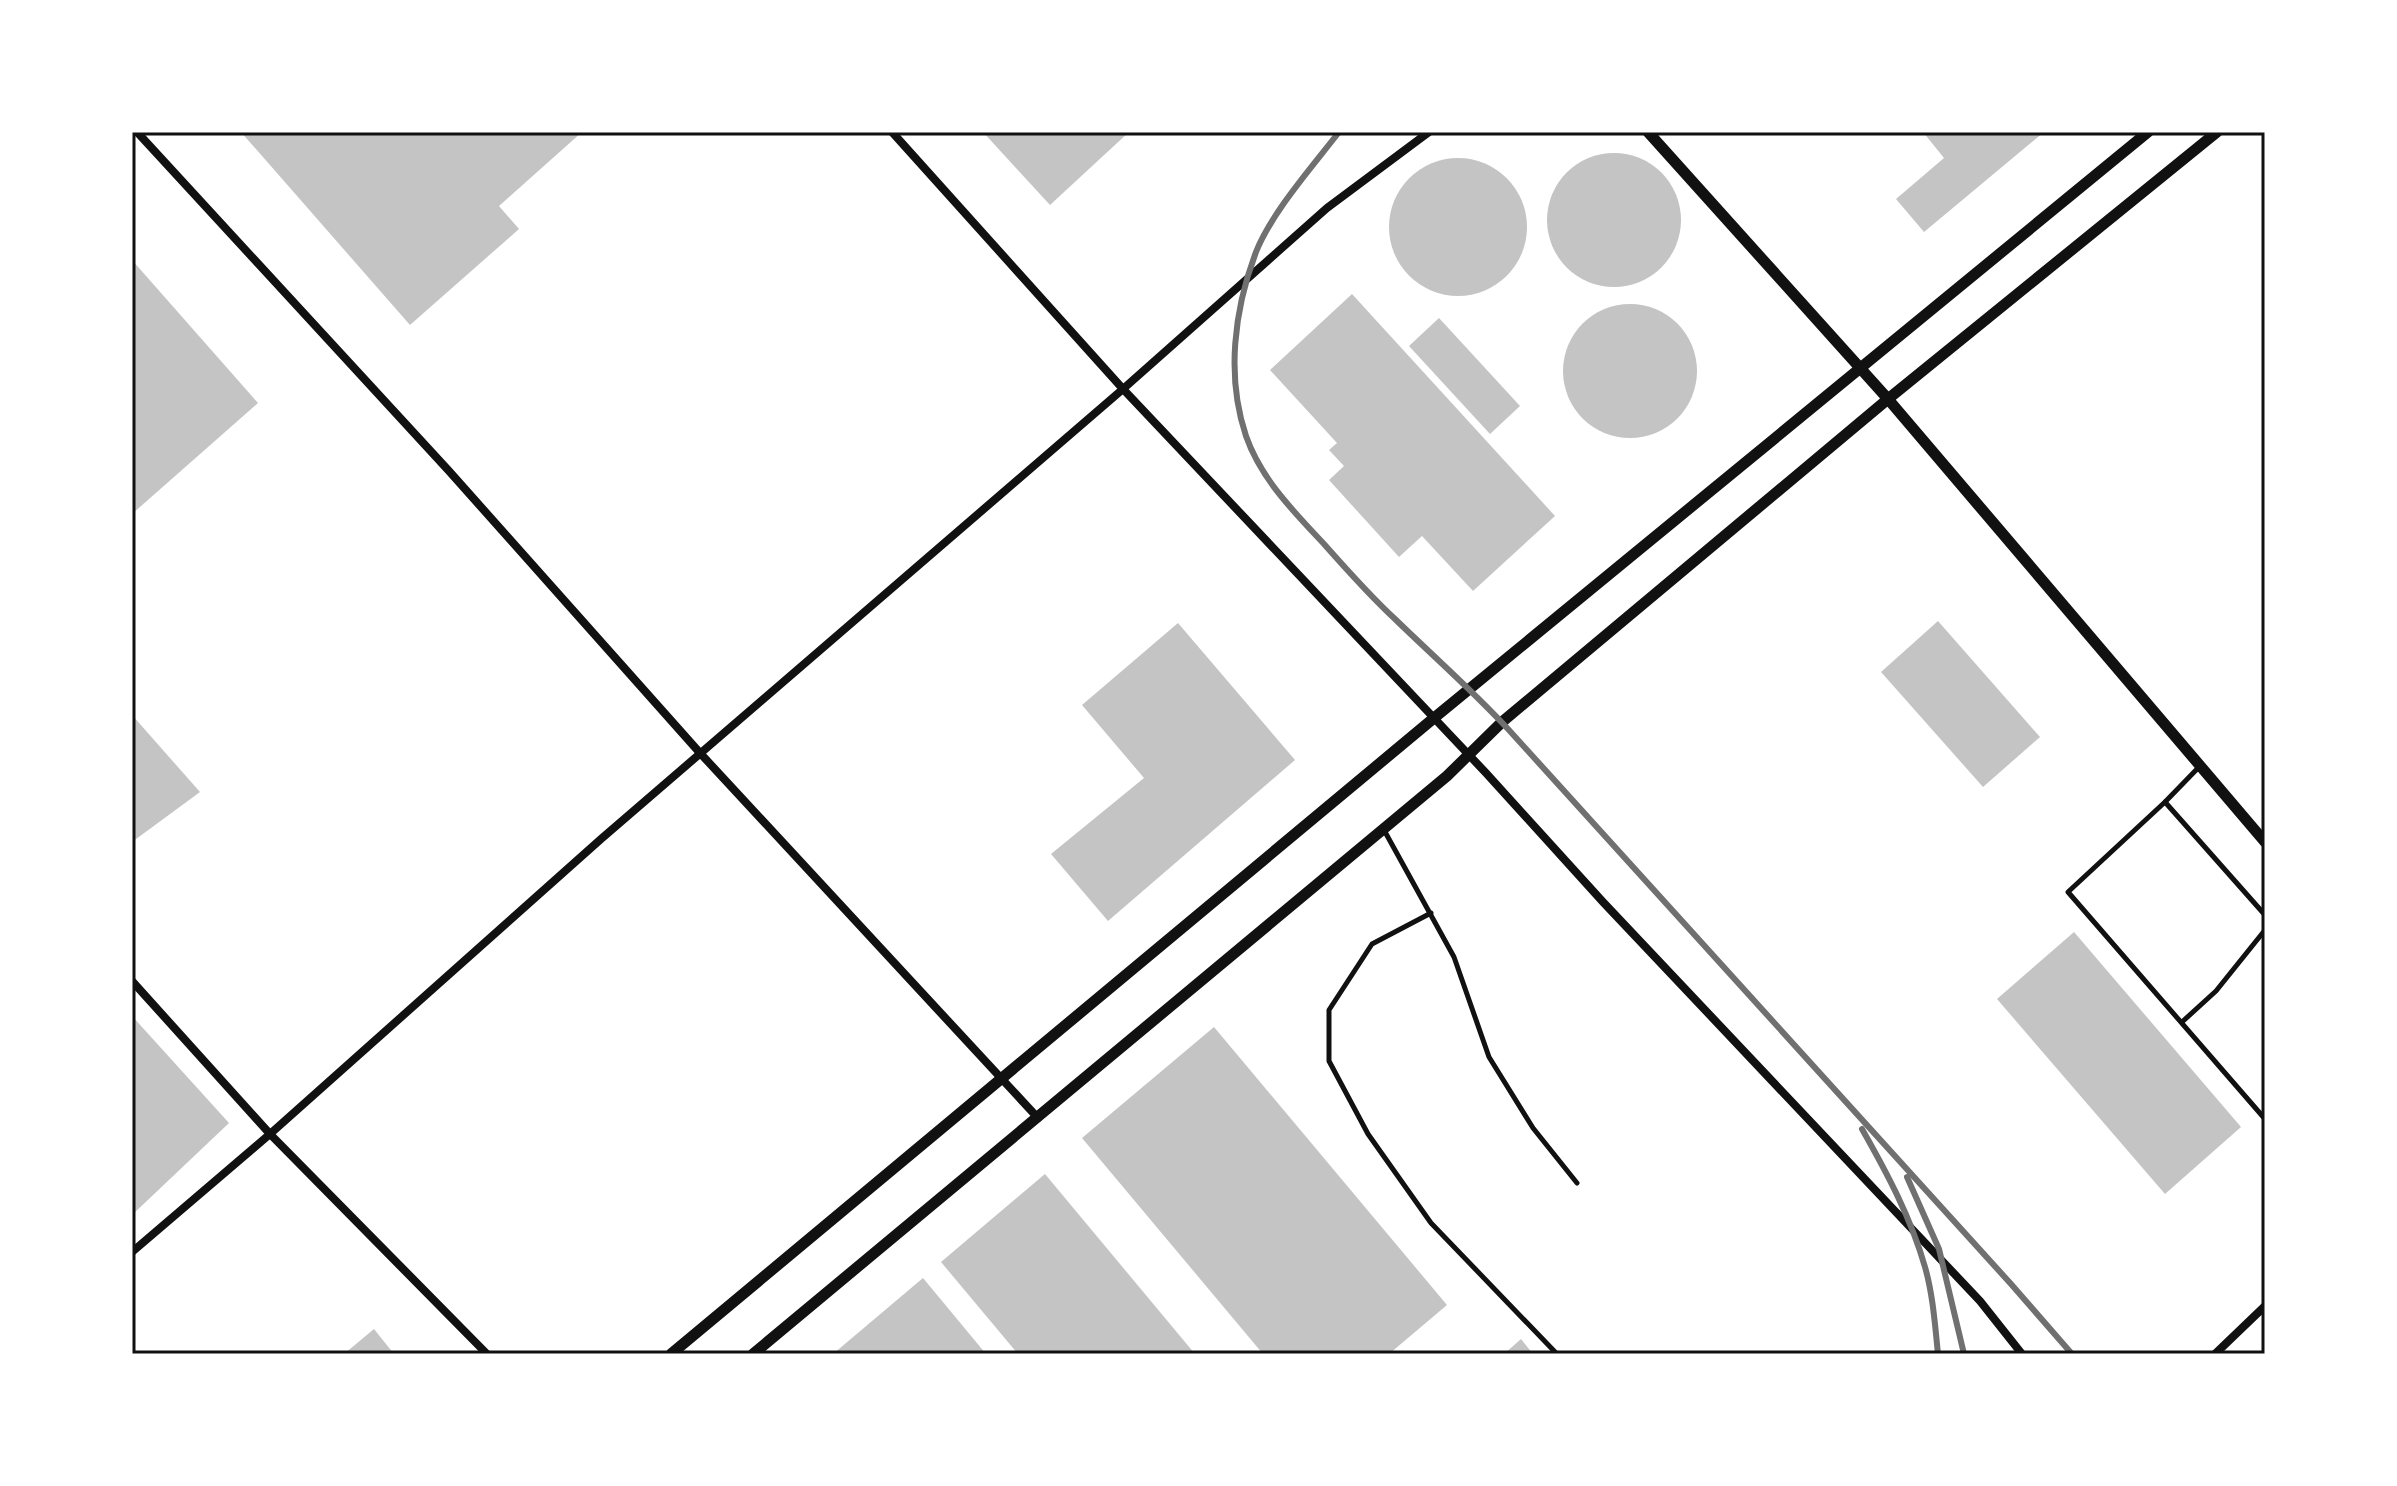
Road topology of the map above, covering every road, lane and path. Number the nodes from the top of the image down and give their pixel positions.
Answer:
1 (138, 132) edge
2 (892, 132) edge
3 (1429, 132) edge
4 (1648, 132) edge
5 (2148, 132) edge
6 (2217, 132) edge
7 (132, 138) edge
8 (1861, 368) junction
9 (1123, 389) junction
10 (1888, 399) junction
11 (1434, 718) junction
12 (700, 753) junction
13 (1469, 755) junction
14 (2199, 766) junction
15 (2165, 802) junction
16 (1384, 829) junction
17 (2265, 842) edge
18 (1431, 913) junction
19 (2265, 915) edge
20 (2265, 930) edge
21 (132, 981) edge
22 (2182, 1022) junction
23 (1002, 1077) junction
24 (1038, 1118) junction
25 (2265, 1119) edge
26 (270, 1134) junction
27 (1577, 1183) dead end
28 (132, 1252) edge
29 (2265, 1306) edge
30 (487, 1354) edge
31 (671, 1354) edge
32 (753, 1354) edge
33 (1557, 1354) edge
34 (2022, 1354) edge
35 (2215, 1354) edge

1 - 7 street
1 - 12 street
2 - 9 street
3 - 9 street
4 - 8 street
5 - 8 street
6 - 10 street
8 - 10 street
8 - 11 street
9 - 11 street
9 - 12 street
10 - 13 street
10 - 14 street
11 - 13 street
11 - 23 street
12 - 23 street
12 - 26 street
13 - 16 street
13 - 34 street
14 - 15 lane
14 - 17 street
15 - 19 lane
15 - 22 lane
16 - 18 lane
16 - 24 street
18 - 27 lane
18 - 33 lane
20 - 22 lane
21 - 26 street
22 - 25 lane
23 - 24 street
23 - 31 street
24 - 32 street
26 - 28 street
26 - 30 street
29 - 35 street

